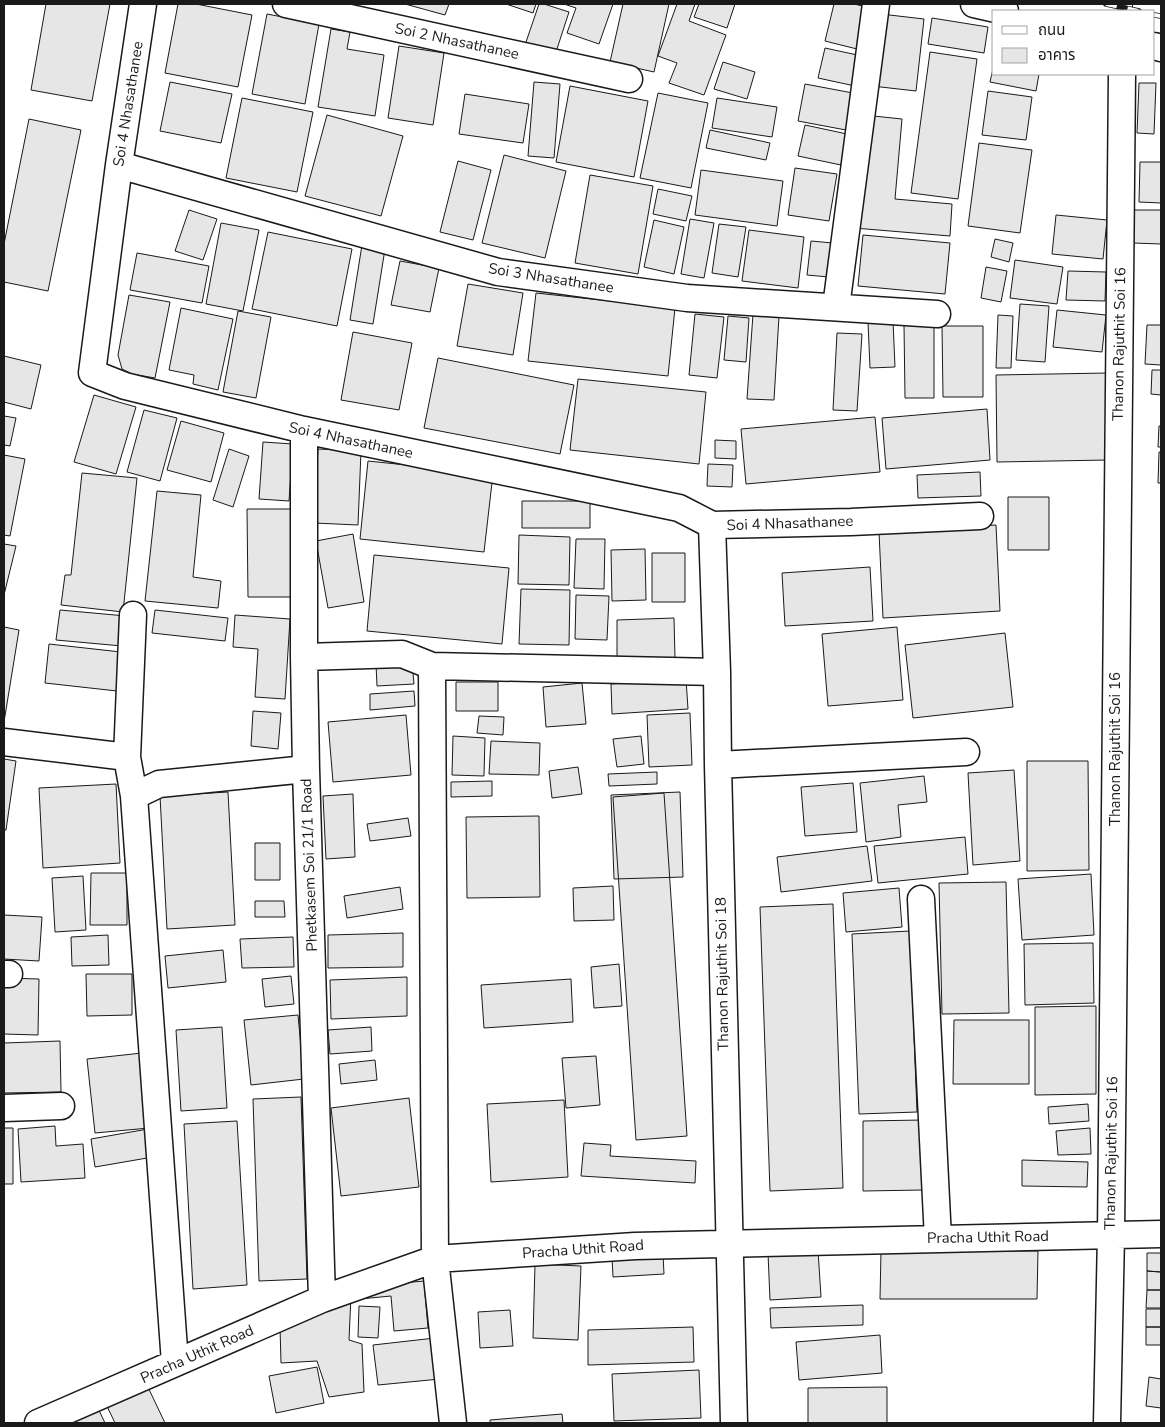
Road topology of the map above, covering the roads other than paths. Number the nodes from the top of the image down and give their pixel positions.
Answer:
1 (143, 4) edge
2 (286, 4) edge
3 (876, 4) edge
4 (974, 4) edge
5 (1001, 10) edge
6 (1122, 75) edge
7 (629, 78) dead end
8 (119, 165) junction
9 (836, 307) junction
10 (937, 314) dead end
11 (304, 430) junction
12 (980, 516) dead end
13 (712, 525) junction
14 (133, 615) dead end
15 (304, 656) junction
16 (432, 666) junction
17 (717, 672) junction
18 (4, 742) edge
19 (966, 752) dead end
20 (127, 757) junction
21 (718, 765) junction
22 (306, 769) junction
23 (134, 796) junction
24 (921, 899) dead end
25 (61, 1106) dead end
26 (4, 1108) edge
27 (1161, 1234) edge
28 (1111, 1235) junction
29 (938, 1239) junction
30 (728, 1243) junction
31 (435, 1259) junction
32 (322, 1299) junction
33 (175, 1363) junction
34 (38, 1423) edge
35 (453, 1423) edge
36 (734, 1423) edge
37 (1107, 1423) edge

1 - 8 street, Soi 4 Nhasathanee
2 - 7 street, Soi 2 Nhasathanee
3 - 9 street
4 - 5 street
6 - 28 street, Thanon Rajuthit Soi 16
8 - 9 street, Soi 3 Nhasathanee
8 - 11 street, Soi 4 Nhasathanee
9 - 10 street, Soi 3 Nhasathanee
11 - 13 street, Soi 4 Nhasathanee
11 - 15 street, Phetkasem Soi 21/1 Road
12 - 13 street, Soi 4 Nhasathanee
13 - 17 street, Thanon Rajuthit Soi 18
14 - 20 street
15 - 16 street
15 - 22 street, Phetkasem Soi 21/1 Road
16 - 17 street
16 - 31 street
17 - 21 street, Thanon Rajuthit Soi 18
18 - 20 street
19 - 21 street
20 - 23 street
21 - 30 street, Thanon Rajuthit Soi 18
22 - 23 street
22 - 32 street, Phetkasem Soi 21/1 Road
23 - 33 street
24 - 29 street
25 - 26 street
27 - 28 street, Pracha Uthit Road
28 - 29 street, Pracha Uthit Road
28 - 37 street, Thanon Rajuthit Soi 16
29 - 30 street, Pracha Uthit Road
30 - 31 street, Pracha Uthit Road
30 - 36 street, Thanon Rajuthit Soi 18
31 - 32 street, Pracha Uthit Road
31 - 35 street
32 - 33 street, Pracha Uthit Road
33 - 34 street, Pracha Uthit Road

